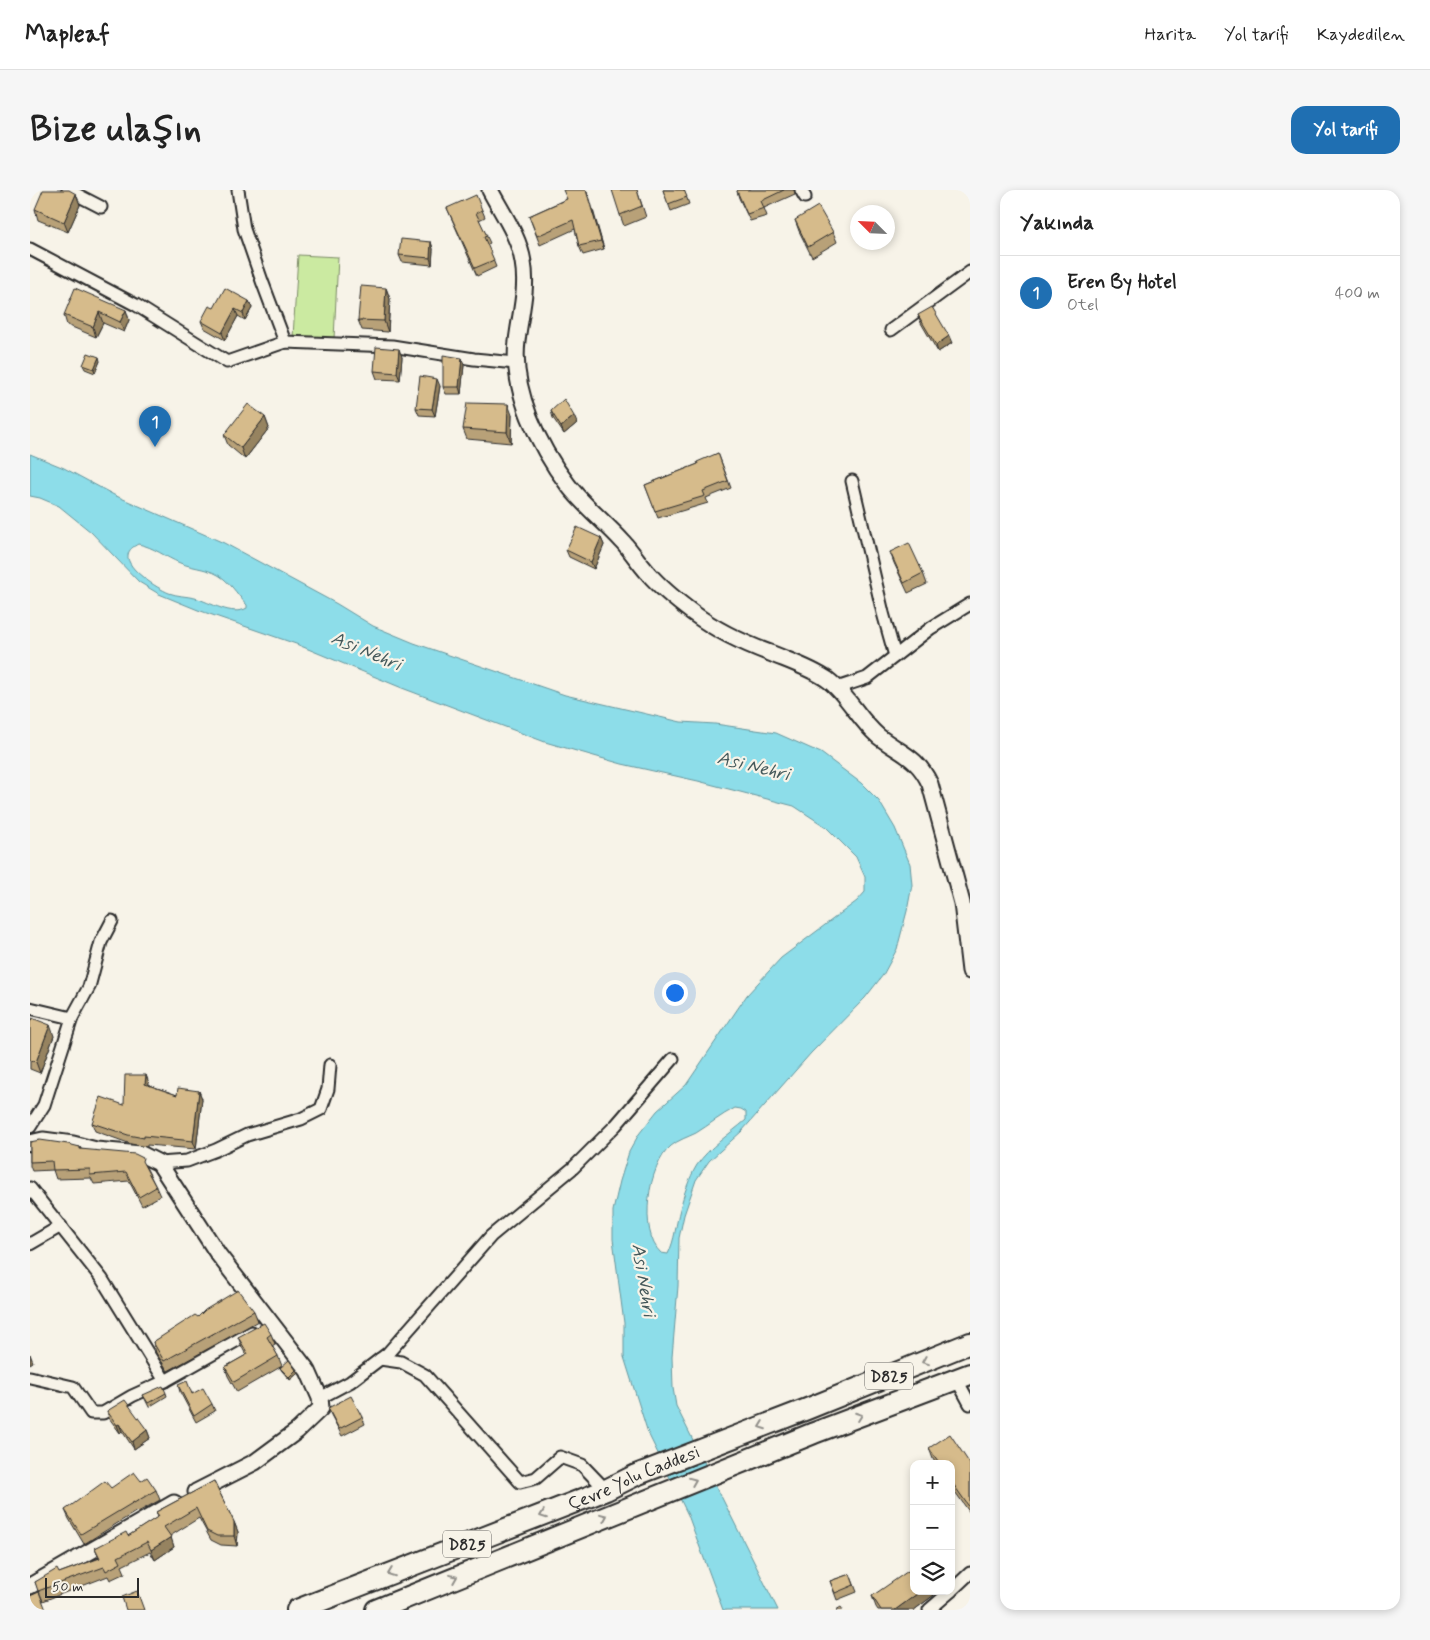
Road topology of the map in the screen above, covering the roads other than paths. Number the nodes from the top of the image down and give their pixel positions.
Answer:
1 (68, 190) edge
2 (238, 190) edge
3 (490, 190) edge
4 (101, 207) dead end
5 (30, 250) edge
6 (970, 272) edge
7 (891, 330) dead end
8 (285, 342) junction
9 (516, 363) junction
10 (852, 480) dead end
11 (970, 604) edge
12 (895, 656) junction
13 (837, 688) junction
14 (112, 921) dead end
15 (969, 951) edge
16 (970, 970) edge
17 (30, 1008) edge
18 (72, 1018) junction
19 (673, 1060) dead end
20 (330, 1065) dead end
21 (30, 1127) edge
22 (30, 1143) edge
23 (159, 1163) junction
24 (30, 1188) edge
25 (61, 1226) junction
26 (30, 1244) edge
27 (270, 1322) junction
28 (970, 1343) edge
29 (380, 1359) junction
30 (30, 1377) edge
31 (964, 1377) edge
32 (164, 1381) junction
33 (320, 1398) junction
34 (970, 1404) edge
35 (606, 1490) junction
36 (970, 1573) edge
37 (30, 1586) edge
38 (955, 1587) edge
39 (946, 1595) edge
40 (297, 1610) edge
41 (376, 1610) edge
42 (929, 1610) edge

1 - 4 street
2 - 8 street
3 - 9 street
5 - 8 street
6 - 7 street
8 - 9 street
9 - 13 street
10 - 12 street
11 - 12 street
12 - 13 street
13 - 15 street
14 - 18 street
15 - 16 street
17 - 18 street
18 - 21 street
19 - 29 street
20 - 23 street
22 - 23 street
23 - 27 street
24 - 25 street
25 - 26 street
25 - 32 street
27 - 32 street
27 - 33 street
28 -> 35 highway, Çevre Yolu Caddesi / D825
29 - 33 street
29 - 35 street
30 - 32 street
31 - 34 street
41 -> 31 highway, Çevre Yolu Caddesi / D825
33 - 37 street
35 -> 40 highway, Çevre Yolu Caddesi / D825
36 - 38 street
39 - 42 street

